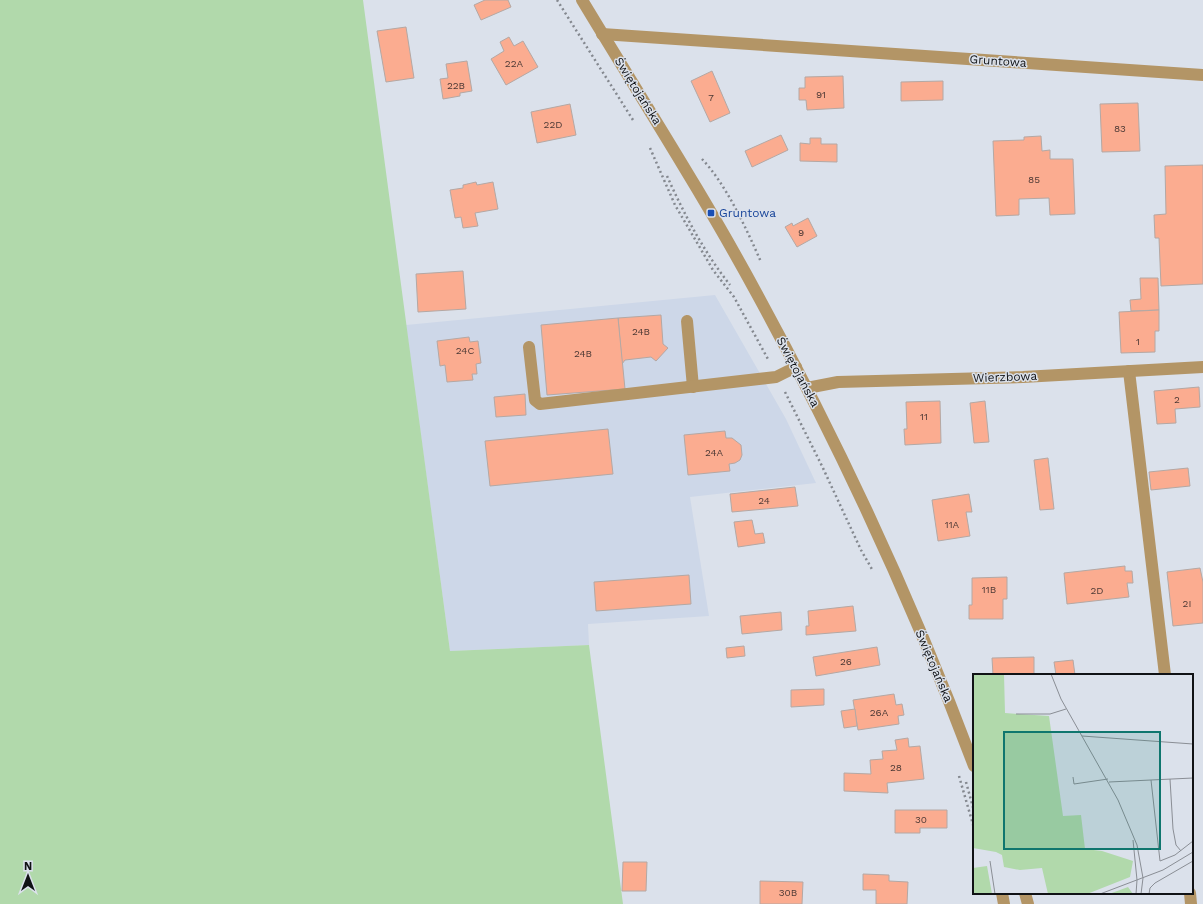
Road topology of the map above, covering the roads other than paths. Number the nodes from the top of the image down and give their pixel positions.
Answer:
1 (582, 0) edge
2 (602, 34) junction
3 (1203, 76) edge
4 (687, 321) dead end
5 (529, 348) dead end
6 (1203, 367) edge
7 (796, 368) junction
8 (1129, 371) junction
9 (693, 387) junction
10 (807, 388) junction
11 (1164, 674) edge
12 (973, 763) edge
13 (1002, 894) edge
14 (1025, 894) edge
15 (1190, 894) edge
16 (1004, 904) edge
17 (1028, 904) edge
18 (1192, 904) edge

1 - 2 street, Świętojańska
2 - 3 street, Gruntowa
2 - 7 street, Świętojańska
4 - 9 street
5 - 9 street
6 - 8 street, Wierzbowa
7 - 9 street
7 - 10 street, Świętojańska
8 - 10 street, Wierzbowa
8 - 11 street
10 - 12 street, Świętojańska
13 - 16 street
14 - 17 street
15 - 18 street

